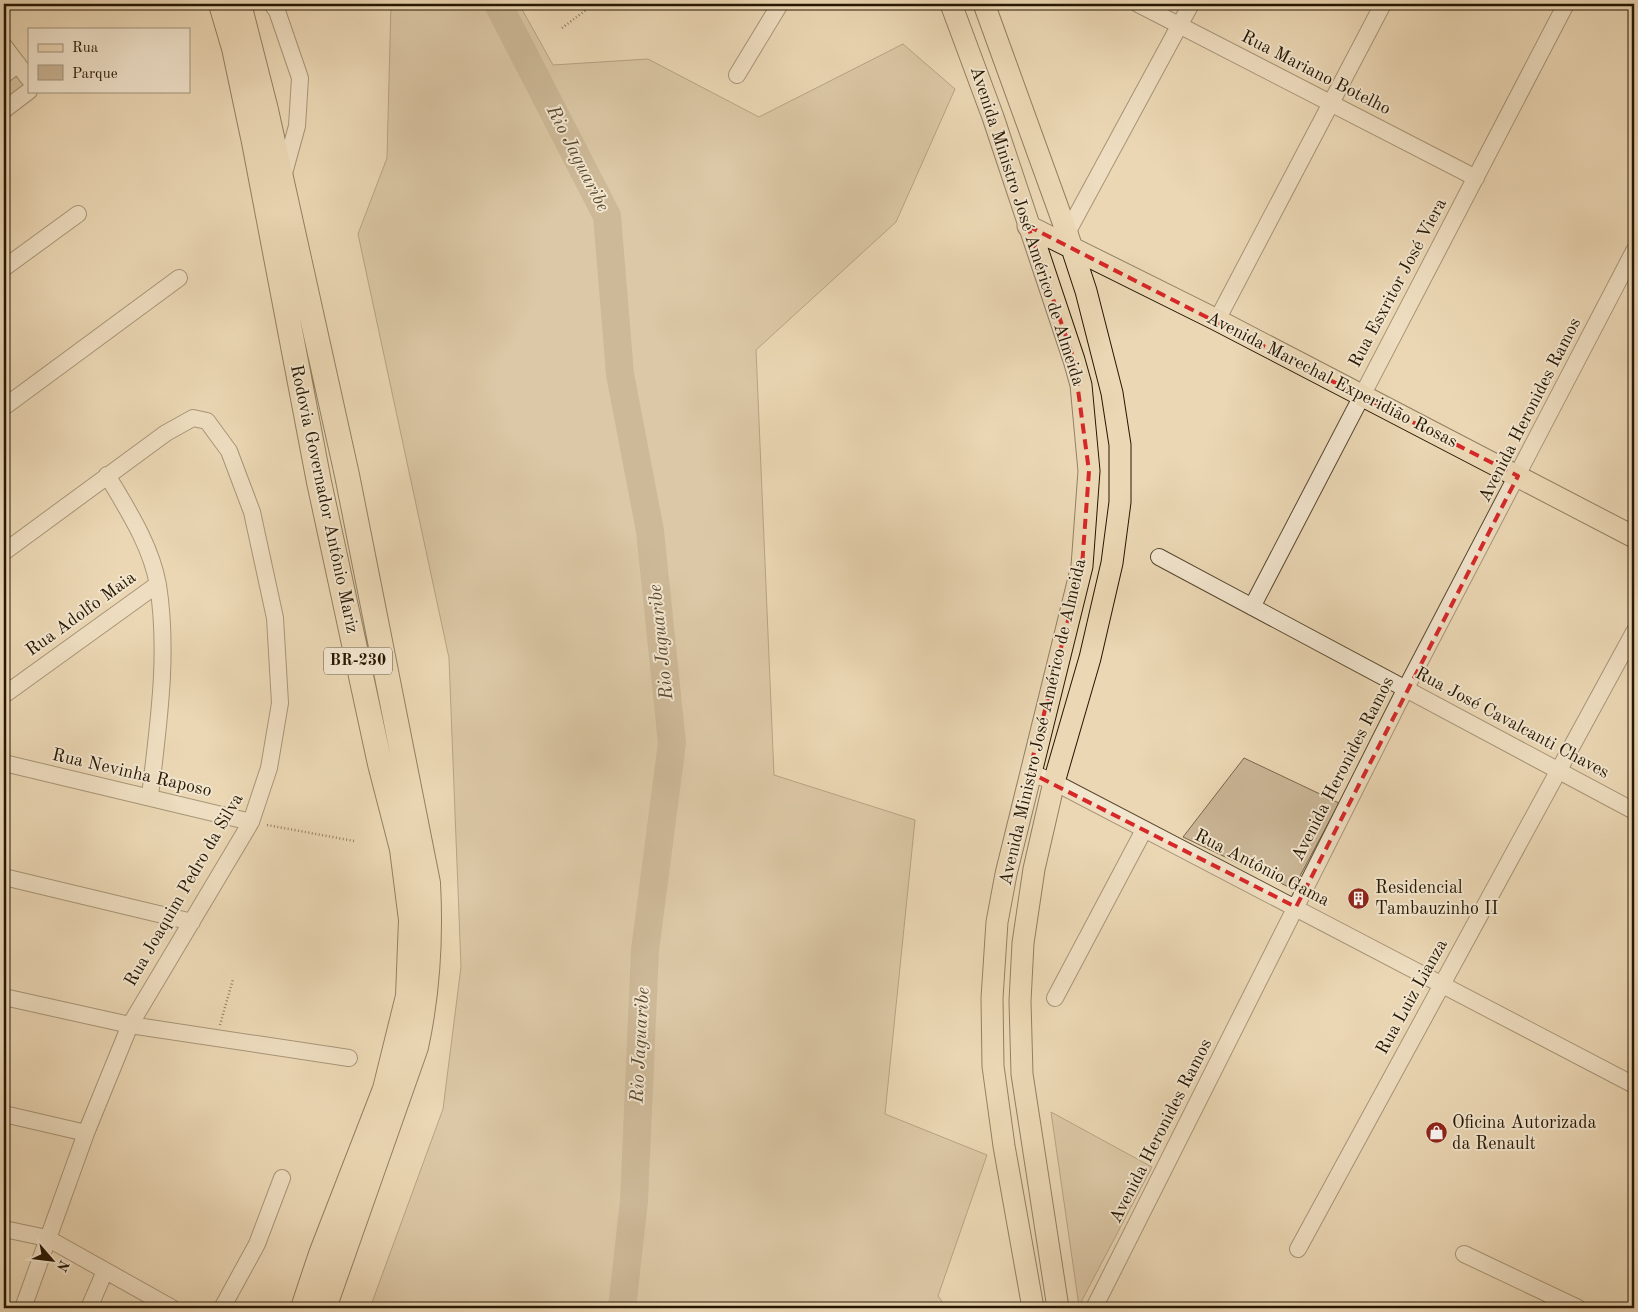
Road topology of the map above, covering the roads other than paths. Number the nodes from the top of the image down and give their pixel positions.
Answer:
1 (221, 4) edge
2 (239, 4) edge
3 (272, 4) edge
4 (780, 4) edge
5 (951, 4) edge
6 (984, 4) edge
7 (1138, 4) edge
8 (1191, 4) edge
9 (1383, 4) edge
10 (1566, 4) edge
11 (1179, 26) junction
12 (4, 46) edge
13 (18, 64) junction
14 (4, 75) edge
15 (737, 75) dead end
16 (28, 78) edge
17 (28, 92) edge
18 (1332, 104) junction
19 (4, 110) edge
20 (1476, 178) junction
21 (282, 182) junction
22 (78, 214) dead end
23 (1028, 226) junction
24 (1068, 239) junction
25 (1634, 251) edge
26 (4, 268) edge
27 (179, 278) dead end
28 (1217, 320) junction
29 (1101, 345) junction
30 (1074, 360) junction
31 (1361, 395) junction
32 (4, 406) edge
33 (107, 475) junction
34 (1518, 476) junction
35 (1634, 537) edge
36 (4, 552) edge
37 (1159, 557) dead end
38 (158, 584) junction
39 (1252, 607) junction
40 (1634, 632) edge
41 (1406, 688) junction
42 (4, 695) edge
43 (4, 763) edge
44 (1558, 771) junction
45 (1030, 772) junction
46 (1054, 782) junction
47 (150, 796) junction
48 (1634, 811) edge
49 (251, 822) junction
50 (1144, 830) junction
51 (4, 877) edge
52 (1296, 907) junction
53 (192, 922) junction
54 (1442, 984) junction
55 (4, 997) edge
56 (1055, 998) dead end
57 (130, 1024) junction
58 (349, 1058) dead end
59 (1634, 1085) edge
60 (4, 1114) edge
61 (86, 1133) junction
62 (282, 1178) dead end
63 (4, 1229) edge
64 (48, 1238) junction
65 (1298, 1249) dead end
66 (1464, 1254) dead end
67 (105, 1271) junction
68 (23, 1308) edge
69 (89, 1308) edge
70 (172, 1308) edge
71 (222, 1308) edge
72 (303, 1308) edge
73 (324, 1308) edge
74 (1033, 1308) edge
75 (1058, 1308) edge
76 (1094, 1308) edge
77 (1578, 1308) edge

1 - 72 highway, Rodovia Governador Antônio Mariz / BR-230
2 - 21 highway, Rodovia Governador Antônio Mariz / BR-230
3 - 21 street
4 - 15 street
5 - 23 main road, Avenida Ministro José Américo de Almeida
6 - 24 main road, Avenida Ministro José Américo de Almeida
7 - 11 street, Rua Mariano Botelho
8 - 11 street
9 - 18 street
10 - 20 street, Rua Esxritor José Viera
11 - 18 street, Rua Mariano Botelho
11 - 24 street
12 - 13 street
13 - 14 street
13 - 16 street
17 - 19 street
18 - 20 street, Rua Mariano Botelho
18 - 28 street
20 - 31 street, Rua Esxritor José Viera
21 - 73 highway, Rodovia Governador Antônio Mariz / BR-230
22 - 26 street
23 - 24 main road, Avenida Marechal Experidião Rosas
23 - 30 main road, Avenida Ministro José Américo de Almeida
24 - 28 main road, Avenida Marechal Experidião Rosas
24 - 29 main road, Avenida Ministro José Américo de Almeida
25 - 34 street, Avenida Heronides Ramos
27 - 32 street
28 - 31 main road, Avenida Marechal Experidião Rosas
29 - 30 main road
29 - 46 main road, Avenida Ministro José Américo de Almeida
30 - 45 main road, Avenida Ministro José Américo de Almeida
31 - 34 main road, Avenida Marechal Experidião Rosas
31 - 39 street, Rua Esxritor José Viera
33 - 36 street
33 - 38 street
33 - 49 street, Rua Joaquim Pedro da Silva
34 - 35 main road, Avenida Marechal Experidião Rosas
34 - 41 street, Avenida Heronides Ramos
37 - 39 street, Rua José Cavalcanti Chaves
38 - 42 street, Rua Adolfo Maia
38 - 47 street
39 - 41 street, Rua José Cavalcanti Chaves
40 - 44 street, Rua Luiz Lianza
41 - 44 street, Rua José Cavalcanti Chaves
41 - 52 street, Avenida Heronides Ramos
43 - 47 street, Rua Nevinha Raposo
44 - 48 street, Rua José Cavalcanti Chaves
44 - 54 street, Rua Luiz Lianza
45 - 46 street, Rua Antônio Gama
45 - 74 main road, Avenida Ministro José Américo de Almeida
46 - 50 street, Rua Antônio Gama
46 - 75 main road, Avenida Ministro José Américo de Almeida
47 - 49 street, Rua Nevinha Raposo
49 - 53 street, Rua Joaquim Pedro da Silva
50 - 52 street, Rua Antônio Gama
50 - 56 street
51 - 53 street
52 - 54 street, Rua Antônio Gama
52 - 76 street, Avenida Heronides Ramos
53 - 57 street, Rua Joaquim Pedro da Silva
54 - 59 street, Rua Antônio Gama
54 - 65 street, Rua Luiz Lianza
55 - 57 street
57 - 58 street
57 - 61 street, Rua Joaquim Pedro da Silva
60 - 61 street
61 - 64 street, Rua Joaquim Pedro da Silva
62 - 71 street
63 - 64 street
64 - 67 street
64 - 68 street, Rua Joaquim Pedro da Silva
66 - 77 street
67 - 69 street
67 - 70 street

